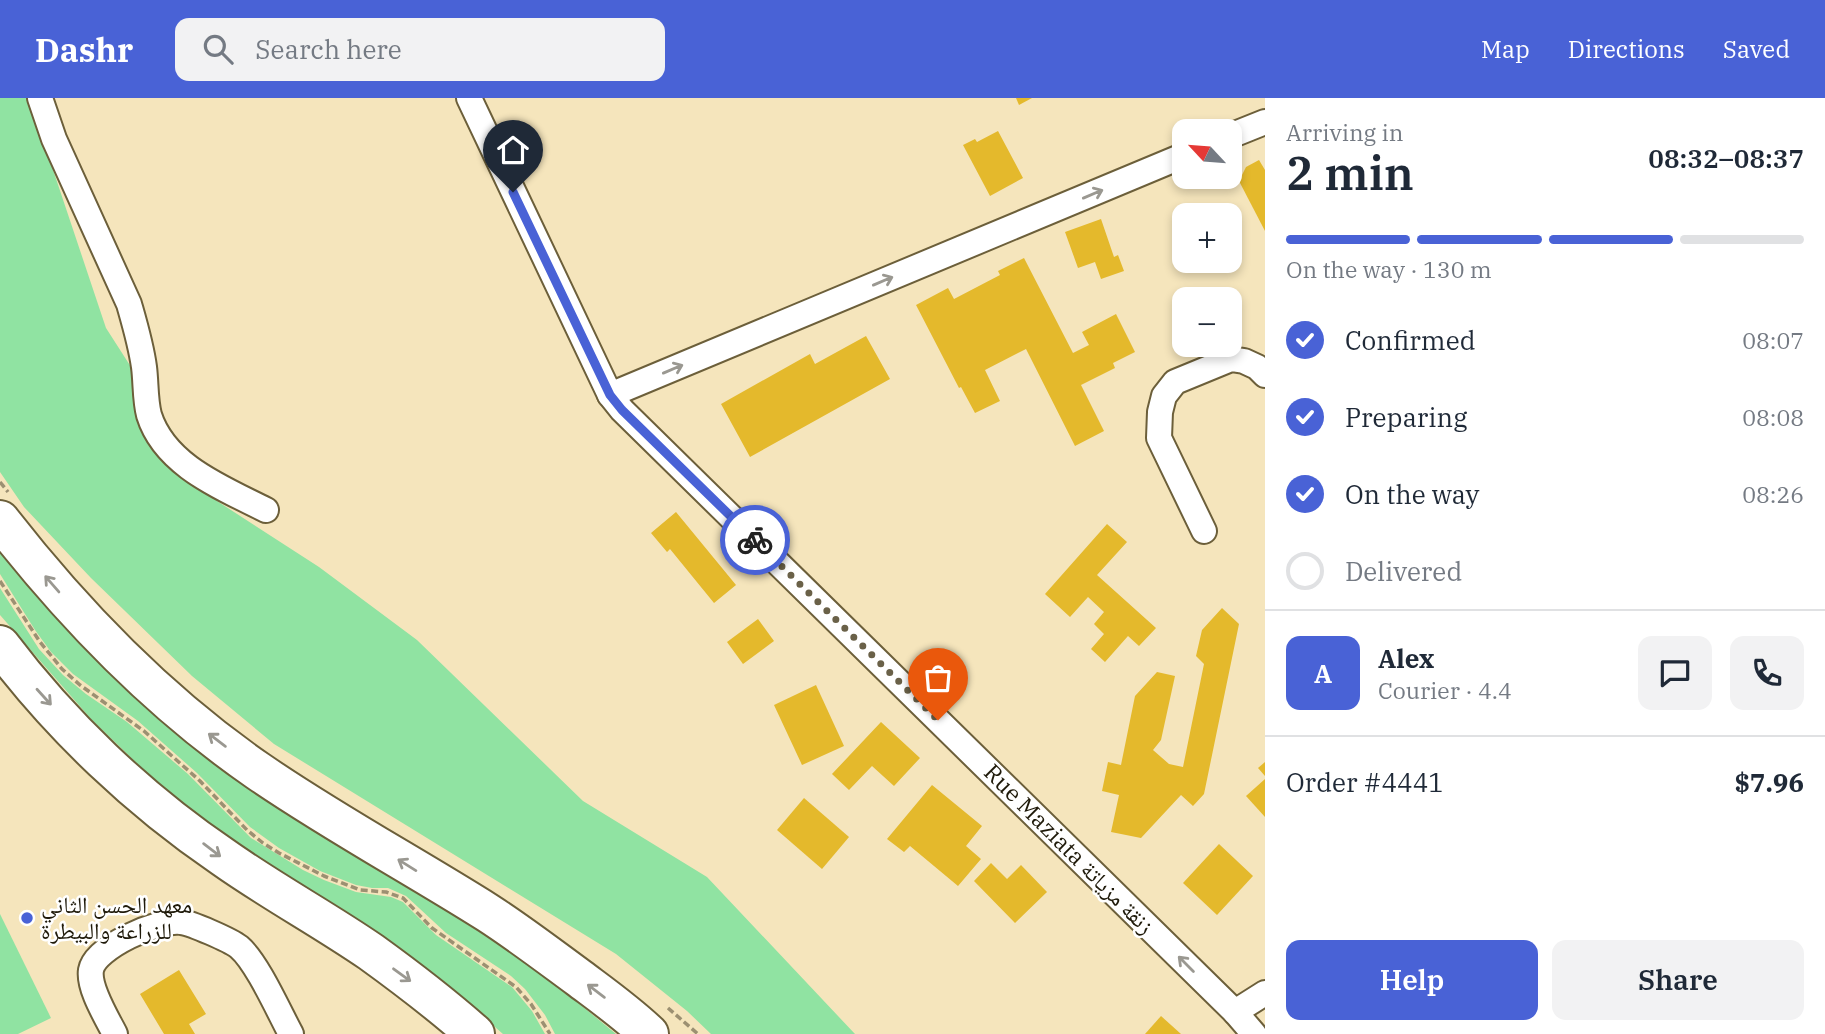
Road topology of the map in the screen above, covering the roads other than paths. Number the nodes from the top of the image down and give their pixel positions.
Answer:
1 (40, 98) edge
2 (470, 98) edge
3 (1265, 122) edge
4 (1242, 131) edge
5 (1172, 160) edge
6 (1265, 375) edge
7 (610, 395) junction
8 (7, 510) edge
9 (266, 510) dead end
10 (1204, 531) dead end
11 (0, 645) edge
12 (1265, 993) edge
13 (1235, 1012) junction
14 (657, 1019) edge
15 (115, 1034) edge
16 (291, 1034) edge
17 (475, 1034) edge
18 (1254, 1034) edge

1 - 9 street
2 - 7 street, Rue Maziata زنقة مزياتة
3 - 4 street
7 -> 5 street
6 - 10 street
13 -> 7 street, Rue Maziata زنقة مزياتة
14 -> 8 main road
11 -> 17 main road
12 - 13 street
13 - 18 street, Rue Maziata زنقة مزياتة
15 - 16 street

